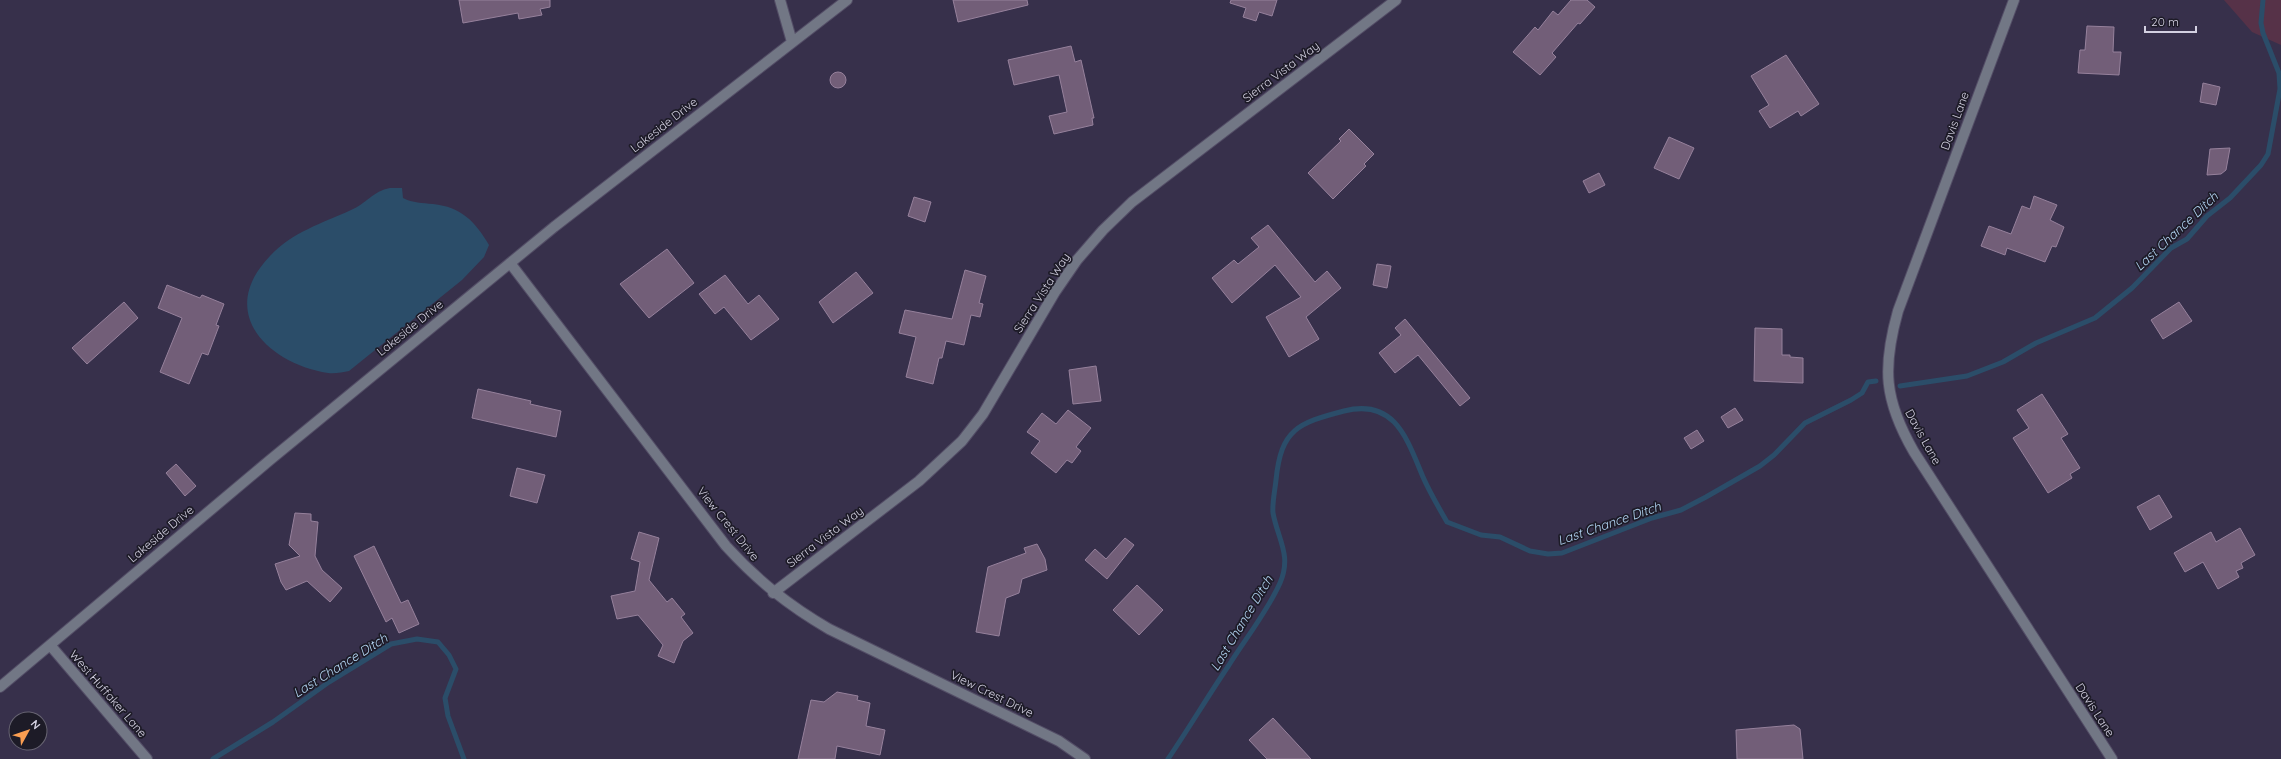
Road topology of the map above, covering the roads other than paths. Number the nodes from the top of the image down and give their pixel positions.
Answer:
1 (780, 0) edge
2 (846, 0) edge
3 (1396, 0) edge
4 (2014, 0) edge
5 (792, 42) junction
6 (510, 263) junction
7 (773, 593) junction
8 (50, 645) junction
9 (0, 687) edge
10 (147, 759) edge
11 (1085, 759) edge
12 (2112, 759) edge

1 - 5 street
2 - 5 street, Lakeside Drive
3 - 7 street, Sierra Vista Way
4 - 12 street, Davis Lane
5 - 6 street, Lakeside Drive
6 - 7 street, View Crest Drive
6 - 8 street, Lakeside Drive
7 - 11 street, View Crest Drive
8 - 9 street, Lakeside Drive
8 - 10 street, West Huffaker Lane

